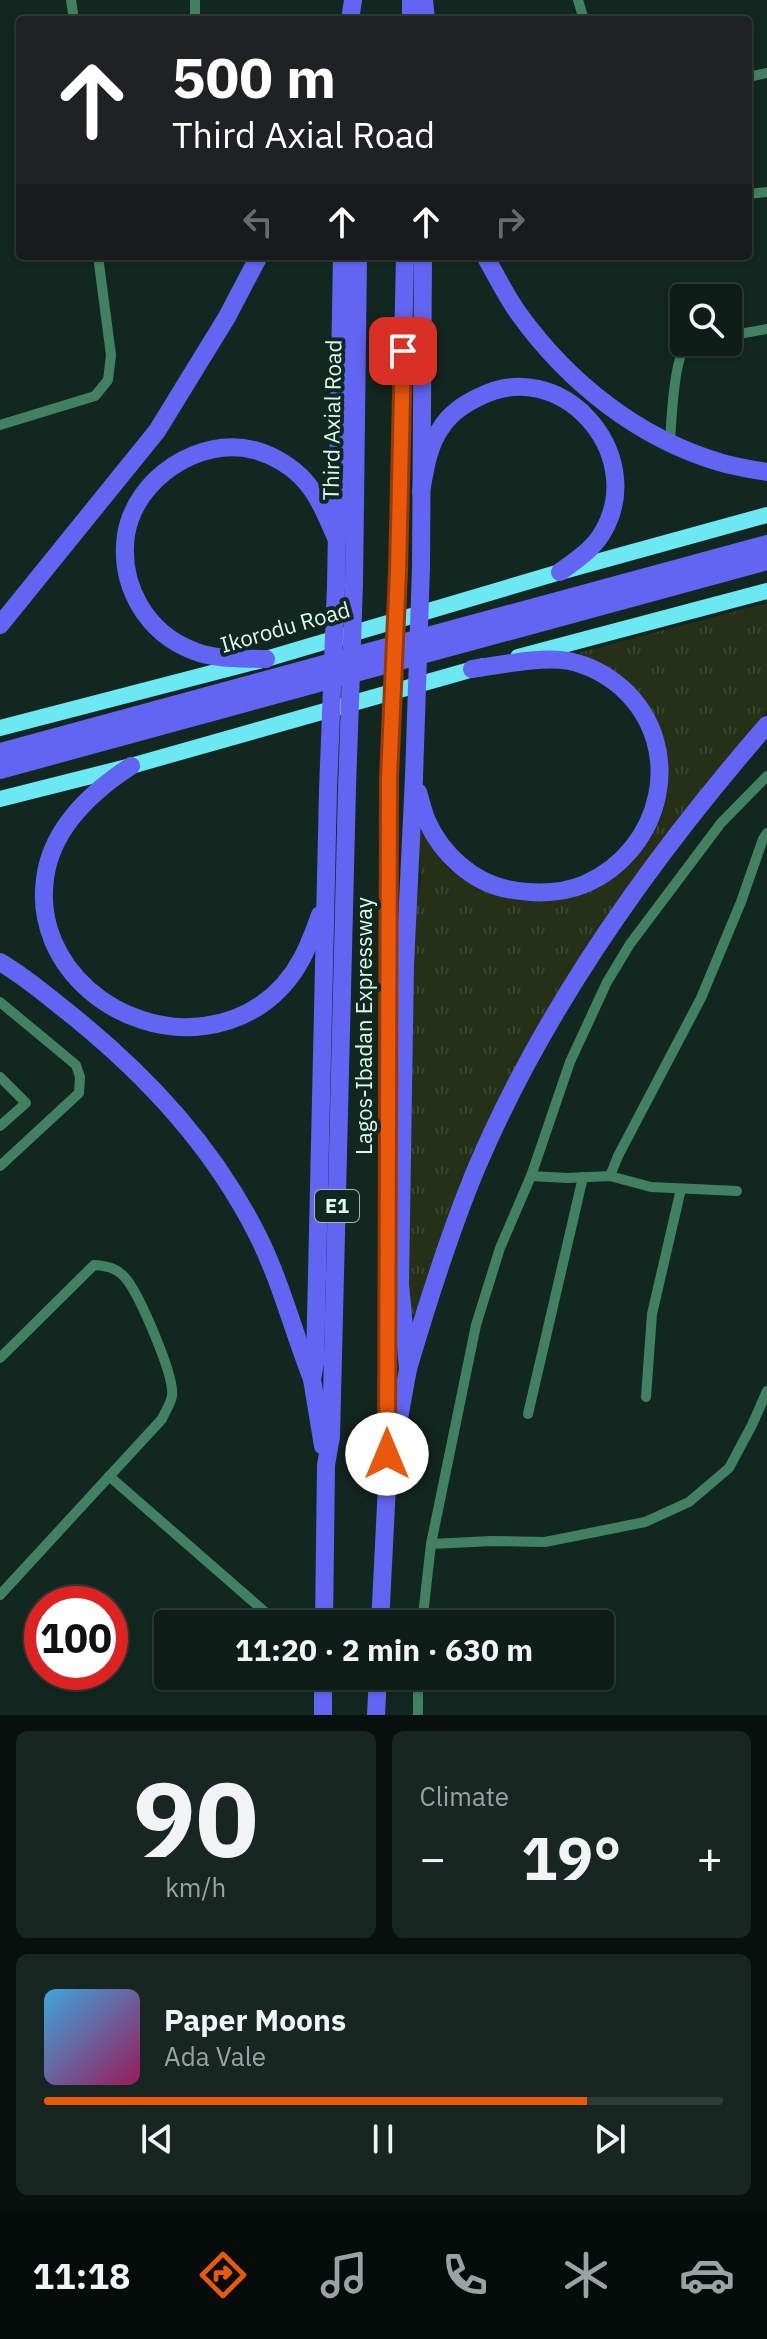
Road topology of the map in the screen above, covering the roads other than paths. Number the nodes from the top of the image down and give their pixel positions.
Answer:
1 (411, 0) edge
2 (422, 15) edge
3 (99, 260) edge
4 (257, 260) edge
5 (342, 260) edge
6 (358, 260) edge
7 (405, 260) edge
8 (423, 260) edge
9 (487, 260) edge
10 (767, 329) edge
11 (742, 333) edge
12 (681, 356) edge
13 (0, 425) edge
14 (670, 443) junction
15 (767, 472) edge
16 (421, 492) junction
17 (767, 515) edge
18 (337, 540) junction
19 (767, 544) edge
20 (767, 561) edge
21 (560, 572) junction
22 (345, 585) junction
23 (767, 591) edge
24 (0, 625) edge
25 (266, 659) junction
26 (472, 669) junction
27 (767, 725) edge
28 (0, 728) edge
29 (0, 752) edge
30 (131, 766) junction
31 (0, 770) edge
32 (767, 776) edge
33 (414, 777) junction
34 (338, 789) junction
35 (0, 799) edge
36 (767, 833) edge
37 (326, 898) junction
38 (0, 962) edge
39 (0, 1002) edge
40 (0, 1077) edge
41 (0, 1126) edge
42 (0, 1166) edge
43 (531, 1176) junction
44 (610, 1176) junction
45 (583, 1177) junction
46 (681, 1189) junction
47 (737, 1191) dead end
48 (0, 1358) edge
49 (408, 1369) junction
50 (312, 1379) junction
51 (767, 1391) edge
52 (646, 1397) dead end
53 (528, 1414) dead end
54 (326, 1465) junction
55 (109, 1476) junction
56 (387, 1485) junction
57 (431, 1544) junction
58 (0, 1595) edge
59 (263, 1610) edge
60 (324, 1610) edge
61 (381, 1610) edge
62 (424, 1610) edge
63 (323, 1690) edge
64 (377, 1690) edge
65 (418, 1690) edge
66 (323, 1715) edge
67 (376, 1715) edge
68 (418, 1715) edge

1 - 2 highway
3 - 13 street
4 - 24 highway
5 - 18 highway
6 - 22 highway, Third Axial Road
7 - 56 highway, Lagos-Ibadan Expressway / E1, bridge
8 - 16 highway
9 - 14 highway
10 - 11 street
12 - 14 street
14 - 15 highway
16 - 21 highway
16 - 33 highway, bridge
17 - 21 main road, Ikorodu Road
18 - 22 highway
18 - 25 highway
19 - 29 highway, Ikorodu Road
20 - 31 highway
21 - 25 main road, Ikorodu Road
22 - 34 highway, Lagos-Ibadan Expressway, bridge
23 - 26 main road
25 - 28 main road, Ikorodu Road
26 - 30 main road
26 - 33 highway
27 - 49 highway
30 - 35 main road
30 - 37 highway
32 - 43 street
33 - 49 highway
34 - 37 highway
34 - 54 highway, Lagos-Ibadan Expressway / E1
36 - 44 street
37 - 50 highway
38 - 50 highway
39 - 42 street
40 - 41 street
43 - 45 street
43 - 57 street
44 - 45 street
44 - 46 street
45 - 53 street
46 - 47 street
46 - 52 street
48 - 55 street
49 - 56 highway
50 - 54 highway
51 - 57 street
54 - 60 highway, Lagos-Ibadan Expressway / E1
55 - 58 street
55 - 59 street
56 - 61 highway, Lagos-Ibadan Expressway / E1
57 - 62 street
63 - 66 highway
64 - 67 highway
65 - 68 street

